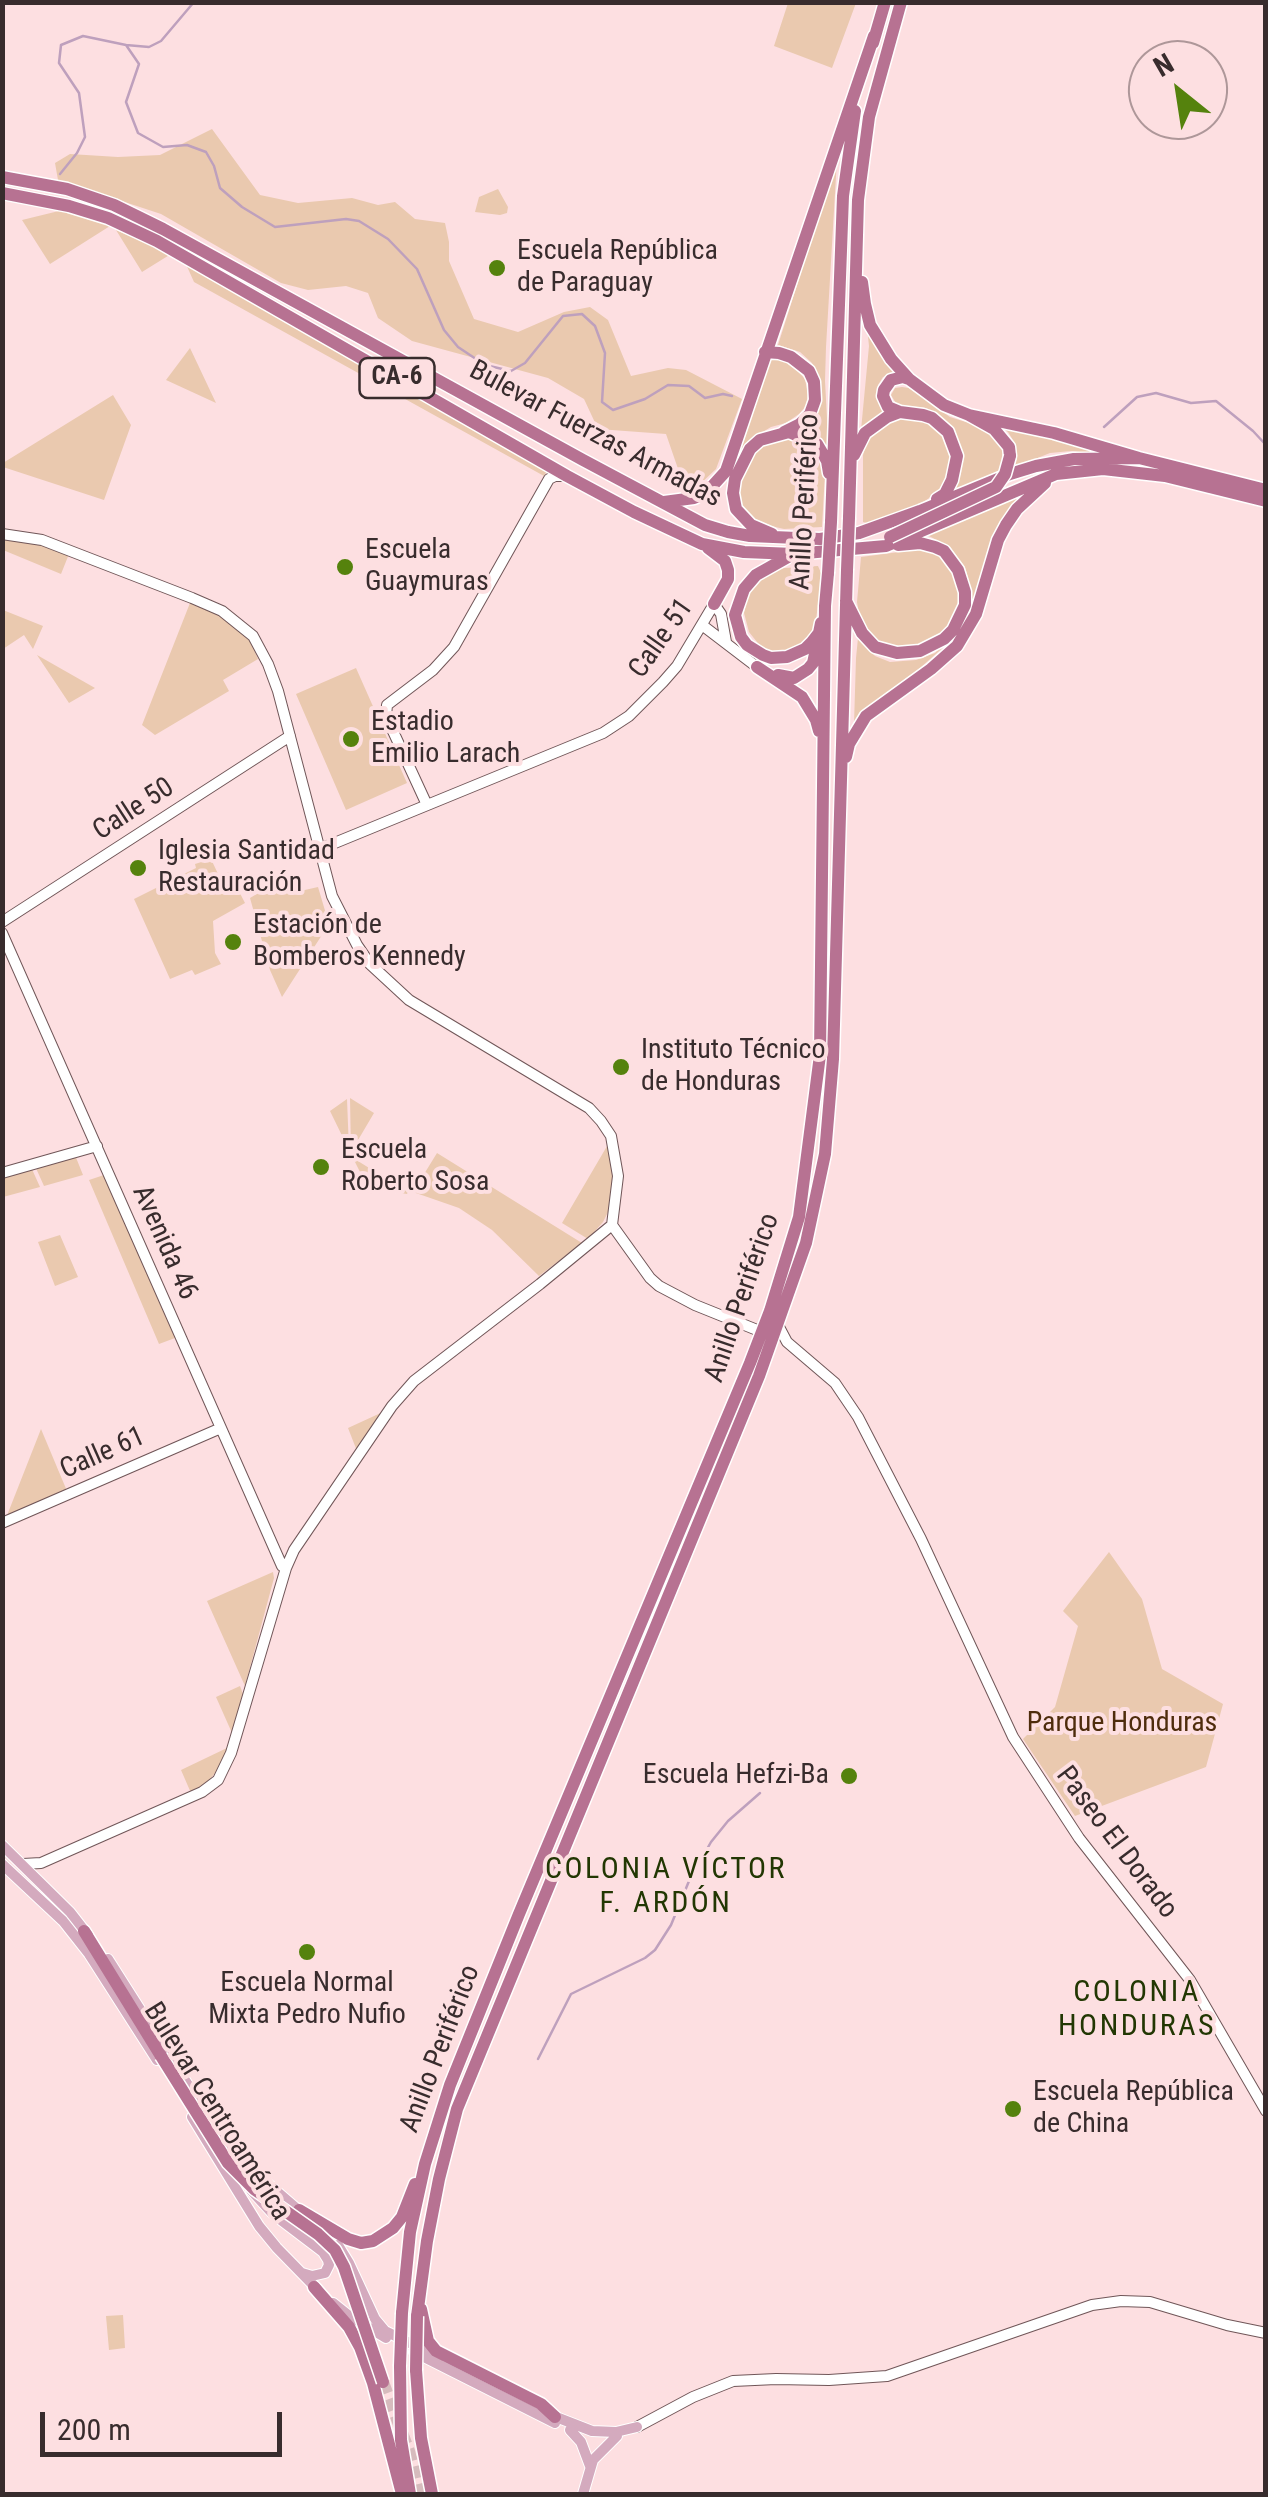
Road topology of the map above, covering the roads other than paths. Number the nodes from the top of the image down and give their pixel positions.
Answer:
1 (885, 2) edge
2 (902, 2) edge
3 (874, 36) junction
4 (2, 177) edge
5 (2, 193) edge
6 (857, 250) junction
7 (766, 352) junction
8 (909, 379) junction
9 (900, 412) junction
10 (969, 415) junction
11 (781, 433) junction
12 (1140, 458) junction
13 (850, 462) junction
14 (1056, 474) junction
15 (568, 476) junction
16 (1266, 490) edge
17 (832, 495) junction
18 (1266, 501) edge
19 (664, 502) junction
20 (920, 511) junction
21 (2, 534) edge
22 (794, 538) junction
23 (888, 542) junction
24 (702, 544) junction
25 (794, 554) junction
26 (845, 598) junction
27 (714, 604) junction
28 (825, 606) junction
29 (702, 625) junction
30 (819, 632) junction
31 (726, 643) junction
32 (685, 651) junction
33 (757, 666) junction
34 (290, 736) junction
35 (824, 749) junction
36 (841, 779) junction
37 (427, 805) junction
38 (320, 849) junction
39 (2, 922) edge
40 (2, 933) edge
41 (96, 1146) junction
42 (2, 1173) edge
43 (612, 1225) junction
44 (778, 1324) junction
45 (762, 1332) junction
46 (787, 1342) junction
47 (770, 1348) junction
48 (221, 1428) junction
49 (2, 1523) edge
50 (286, 1568) junction
51 (2, 1847) edge
52 (2, 1864) edge
53 (29, 1870) junction
54 (84, 1931) junction
55 (1266, 2111) edge
56 (216, 2129) junction
57 (424, 2164) junction
58 (299, 2210) junction
59 (301, 2272) junction
60 (314, 2287) junction
61 (419, 2300) junction
62 (1266, 2333) edge
63 (383, 2382) tunnel mouth
64 (555, 2417) junction
65 (636, 2427) junction
66 (570, 2430) junction
67 (617, 2436) junction
68 (590, 2466) junction
69 (402, 2494) edge
70 (410, 2494) edge
71 (432, 2494) edge
72 (583, 2494) edge

1 - 3 highway, Anillo Periférico
2 - 6 highway, Anillo Periférico
3 - 7 highway
3 - 17 highway, Anillo Periférico
4 - 19 highway, Bulevar Fuerzas Armadas / CA-6
5 - 15 highway, Bulevar Fuerzas Armadas / CA-6
6 - 8 highway
6 - 13 highway, Anillo Periférico
7 - 11 highway
7 - 19 highway
8 - 9 highway
8 - 10 highway
9 - 13 highway
9 - 20 highway
10 - 12 highway
10 - 23 highway, bridge
11 - 17 highway
11 - 22 highway
12 - 16 highway, CA-6
12 - 20 highway, Bulevar Fuerzas Armadas / CA-6
13 - 26 highway, Anillo Periférico, bridge
14 - 18 highway
14 - 23 highway
14 - 36 highway
15 - 24 highway, Bulevar Fuerzas Armadas / CA-6
15 - 37 street
17 - 28 highway, Anillo Periférico, bridge
19 - 22 highway, Bulevar Fuerzas Armadas / CA-6
20 - 22 highway, Bulevar Fuerzas Armadas / CA-6
21 - 34 street
23 - 25 highway, Bulevar Fuerzas Armadas / CA-6
23 - 26 highway
24 - 25 highway, Bulevar Fuerzas Armadas / CA-6
24 - 27 highway
25 - 30 highway
26 - 36 highway, Anillo Periférico
27 - 29 street, Calle 51
27 - 31 street
28 - 30 highway
28 - 35 highway, Anillo Periférico
29 - 31 street
29 - 32 street, Calle 51
30 - 33 highway
31 - 32 street
31 - 33 street
32 - 37 street, Calle 51
33 - 35 highway
34 - 38 street
34 - 39 street, Calle 50
35 - 45 highway, Anillo Periférico
36 - 44 highway, Anillo Periférico
37 - 38 street, Calle 51
38 - 43 street
40 - 41 street, Avenida 46
41 - 42 street
41 - 48 street, Avenida 46
43 - 45 street
43 - 50 street
44 - 46 street, Paseo El Dorado
44 - 47 highway, Anillo Periférico
45 - 57 highway, Anillo Periférico
46 - 47 street
46 - 55 street, Paseo El Dorado
47 - 61 highway, Anillo Periférico
48 - 49 street, Calle 61
48 - 50 street, Avenida 46
50 - 53 street
51 - 53 main road, Bulevar Centroamérica
52 - 59 main road, Bulevar Centroamérica
53 - 54 main road, Bulevar Centroamérica
54 - 56 main road, Bulevar Centroamérica
54 - 63 highway, bridge
56 - 58 main road, Bulevar Centroamérica
56 - 59 main road
57 - 58 highway
57 - 70 highway, Anillo Periférico, bridge
58 - 64 main road, Bulevar Centroamérica
59 - 60 main road, Bulevar Centroamérica
60 - 66 main road, Bulevar Centroamérica
60 - 69 highway
61 - 64 highway
61 - 71 highway, Anillo Periférico, bridge
62 - 65 street
64 - 65 main road, Bulevar Centroamérica
65 - 67 main road
66 - 67 main road, Bulevar Centroamérica
66 - 68 main road
67 - 68 main road
68 - 72 main road

